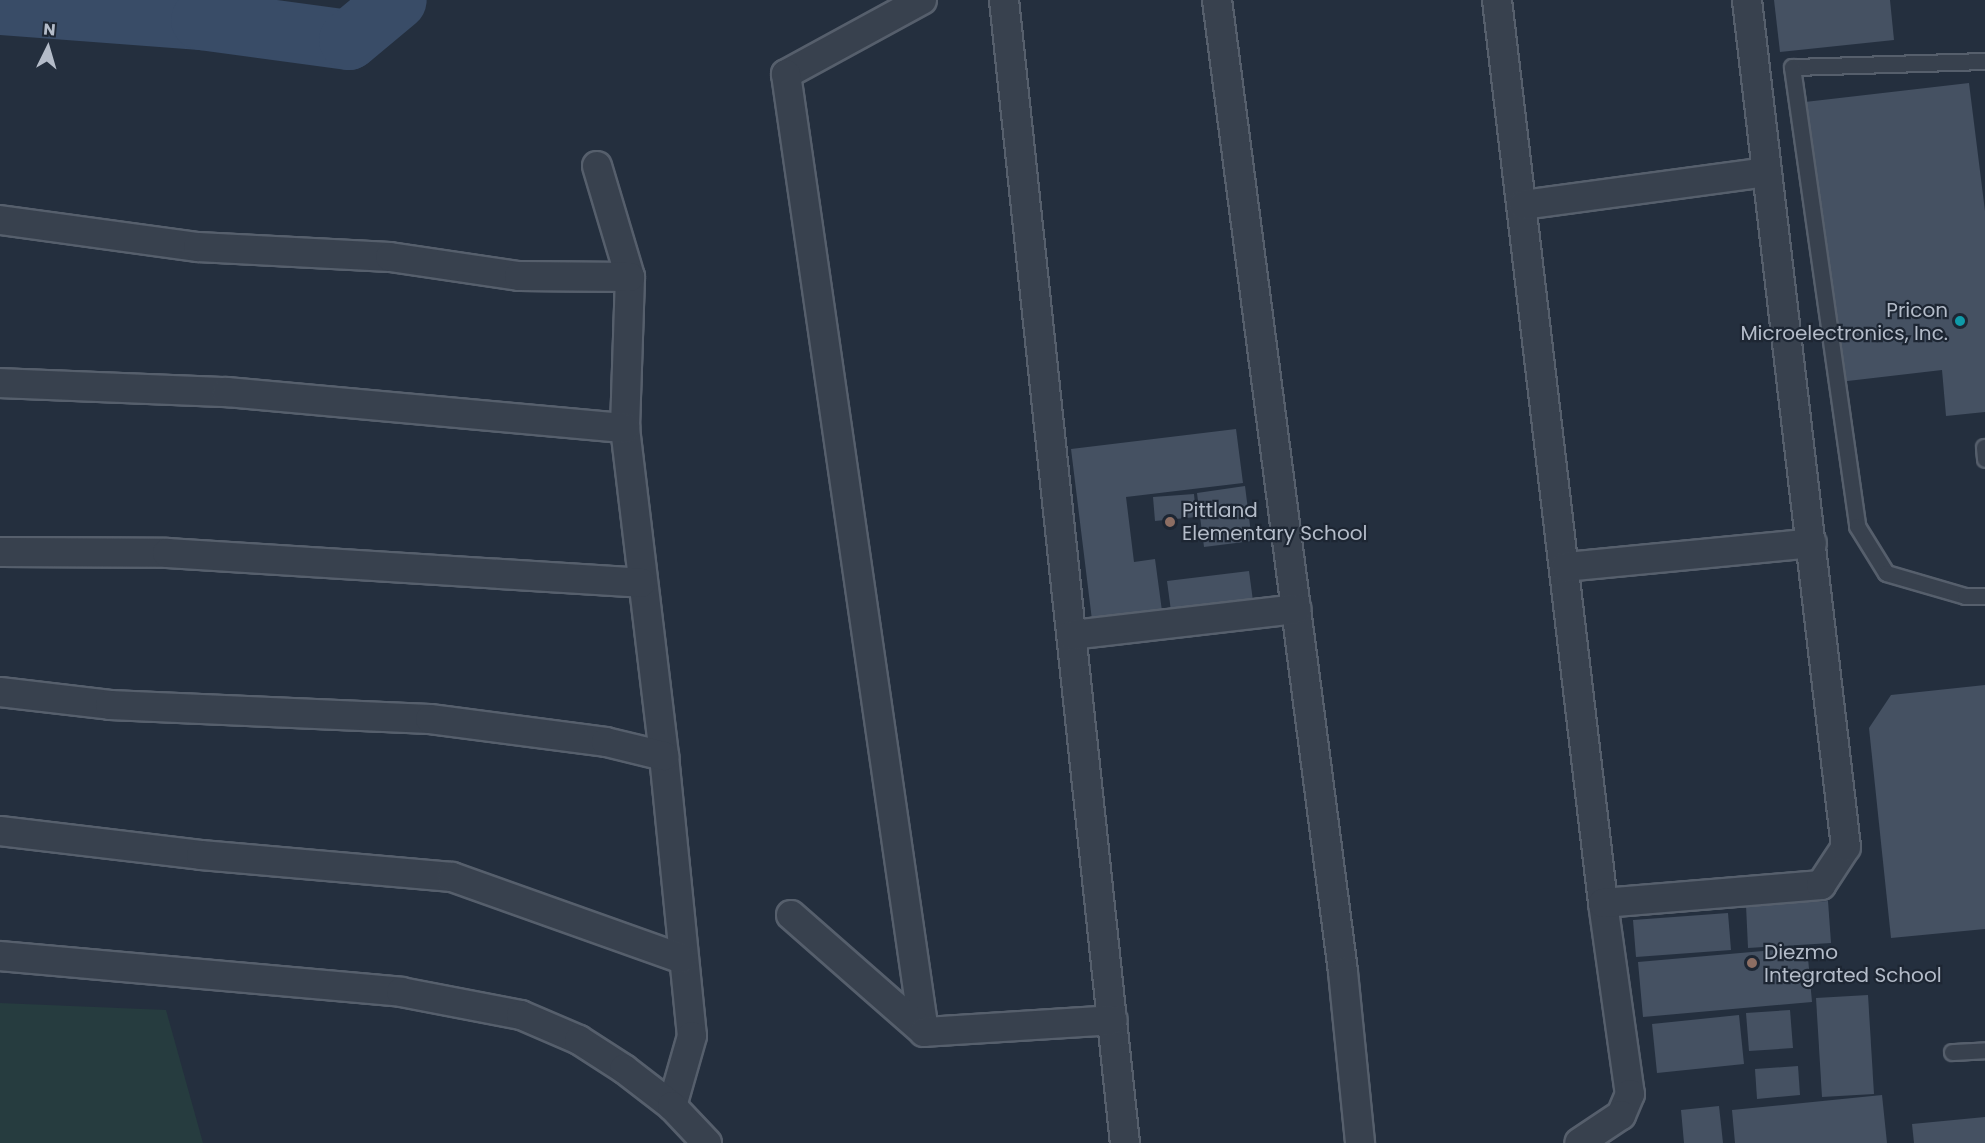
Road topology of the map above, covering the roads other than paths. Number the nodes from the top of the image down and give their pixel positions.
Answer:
1 (922, 0) edge
2 (1004, 0) edge
3 (1217, 0) edge
4 (1497, 0) edge
5 (1747, 0) edge
6 (1985, 60) edge
7 (597, 166) dead end
8 (1767, 172) junction
9 (1523, 205) junction
10 (0, 220) edge
11 (630, 277) junction
12 (0, 382) edge
13 (625, 428) junction
14 (1812, 543) junction
15 (0, 552) edge
16 (1565, 567) junction
17 (641, 583) junction
18 (1985, 596) edge
19 (1296, 609) junction
20 (1072, 635) junction
21 (0, 692) edge
22 (664, 756) junction
23 (0, 831) edge
24 (1603, 903) junction
25 (791, 915) dead end
26 (0, 956) edge
27 (682, 959) junction
28 (1113, 1020) junction
29 (924, 1032) junction
30 (1985, 1050) edge
31 (1952, 1052) dead end
32 (672, 1106) junction
33 (707, 1143) edge
34 (1125, 1143) edge
35 (1360, 1143) edge
36 (1580, 1143) edge

1 - 29 street
2 - 20 street
3 - 19 street
4 - 9 street
5 - 8 street
6 - 18 lane
7 - 11 street
8 - 9 street
8 - 14 street
9 - 16 street
10 - 11 street
11 - 13 street
12 - 13 street
13 - 17 street
14 - 16 street
14 - 24 street
15 - 17 street
16 - 24 street
17 - 22 street
19 - 20 street
19 - 35 street
20 - 28 street
21 - 22 street
22 - 27 street
23 - 27 street
24 - 36 street
25 - 29 street
26 - 32 street
27 - 32 street
28 - 29 street
28 - 34 street
30 - 31 lane
32 - 33 street

